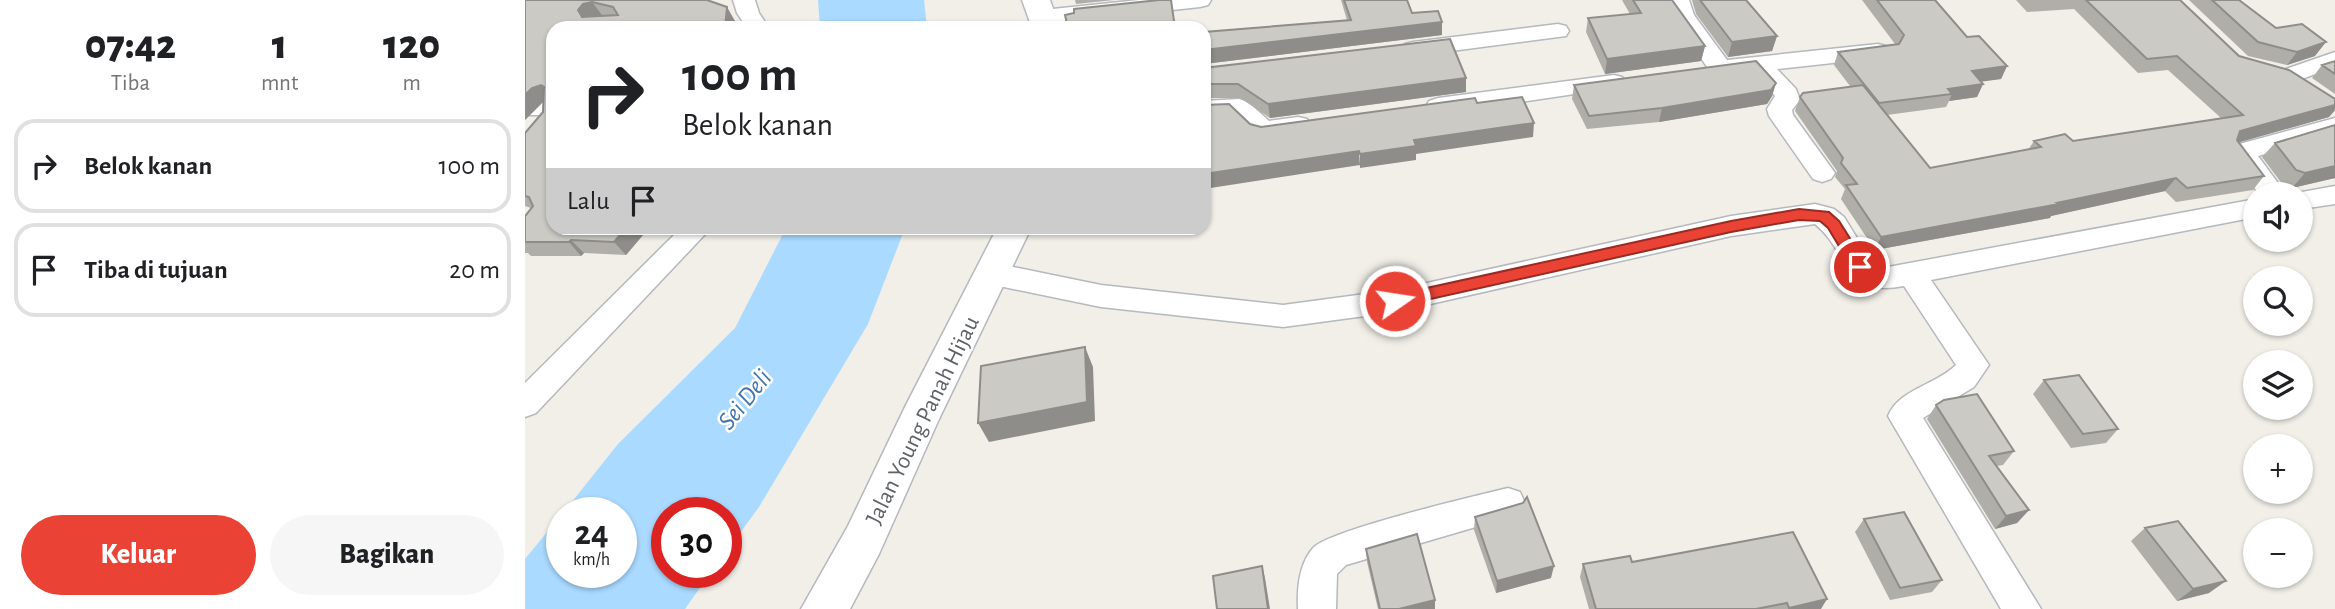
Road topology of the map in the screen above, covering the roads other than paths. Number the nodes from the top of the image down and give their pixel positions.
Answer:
1 (744, 0) edge
2 (1200, 0) edge
3 (1678, 0) edge
4 (1042, 15) edge
5 (753, 21) edge
6 (1558, 31) dead end
7 (1884, 50) edge
8 (1385, 53) edge
9 (2335, 59) edge
10 (1760, 65) junction
11 (1721, 68) junction
12 (1694, 72) edge
13 (1640, 79) edge
14 (2310, 95) edge
15 (1211, 109) edge
16 (1411, 110) edge
17 (1317, 122) edge
18 (1822, 173) dead end
19 (2264, 182) edge
20 (2335, 195) edge
21 (2313, 198) edge
22 (2243, 210) edge
23 (691, 235) edge
24 (1011, 235) edge
25 (994, 274) junction
26 (1911, 274) junction
27 (525, 404) edge
28 (1508, 503) dead end
29 (2011, 607) edge
30 (824, 609) edge
31 (1317, 609) edge

1 - 5 street
2 - 4 street
3 - 11 street
6 - 8 street
7 - 10 street
9 - 14 street
10 - 11 street
10 - 18 street
11 - 12 street
13 - 16 street
14 - 19 street
15 - 17 street
20 - 21 street
22 - 26 street
23 - 27 street
24 - 25 street, Jalan Young Panah Hijau
25 - 26 street
25 - 30 street, Jalan Young Panah Hijau
26 - 29 street
28 - 31 street

